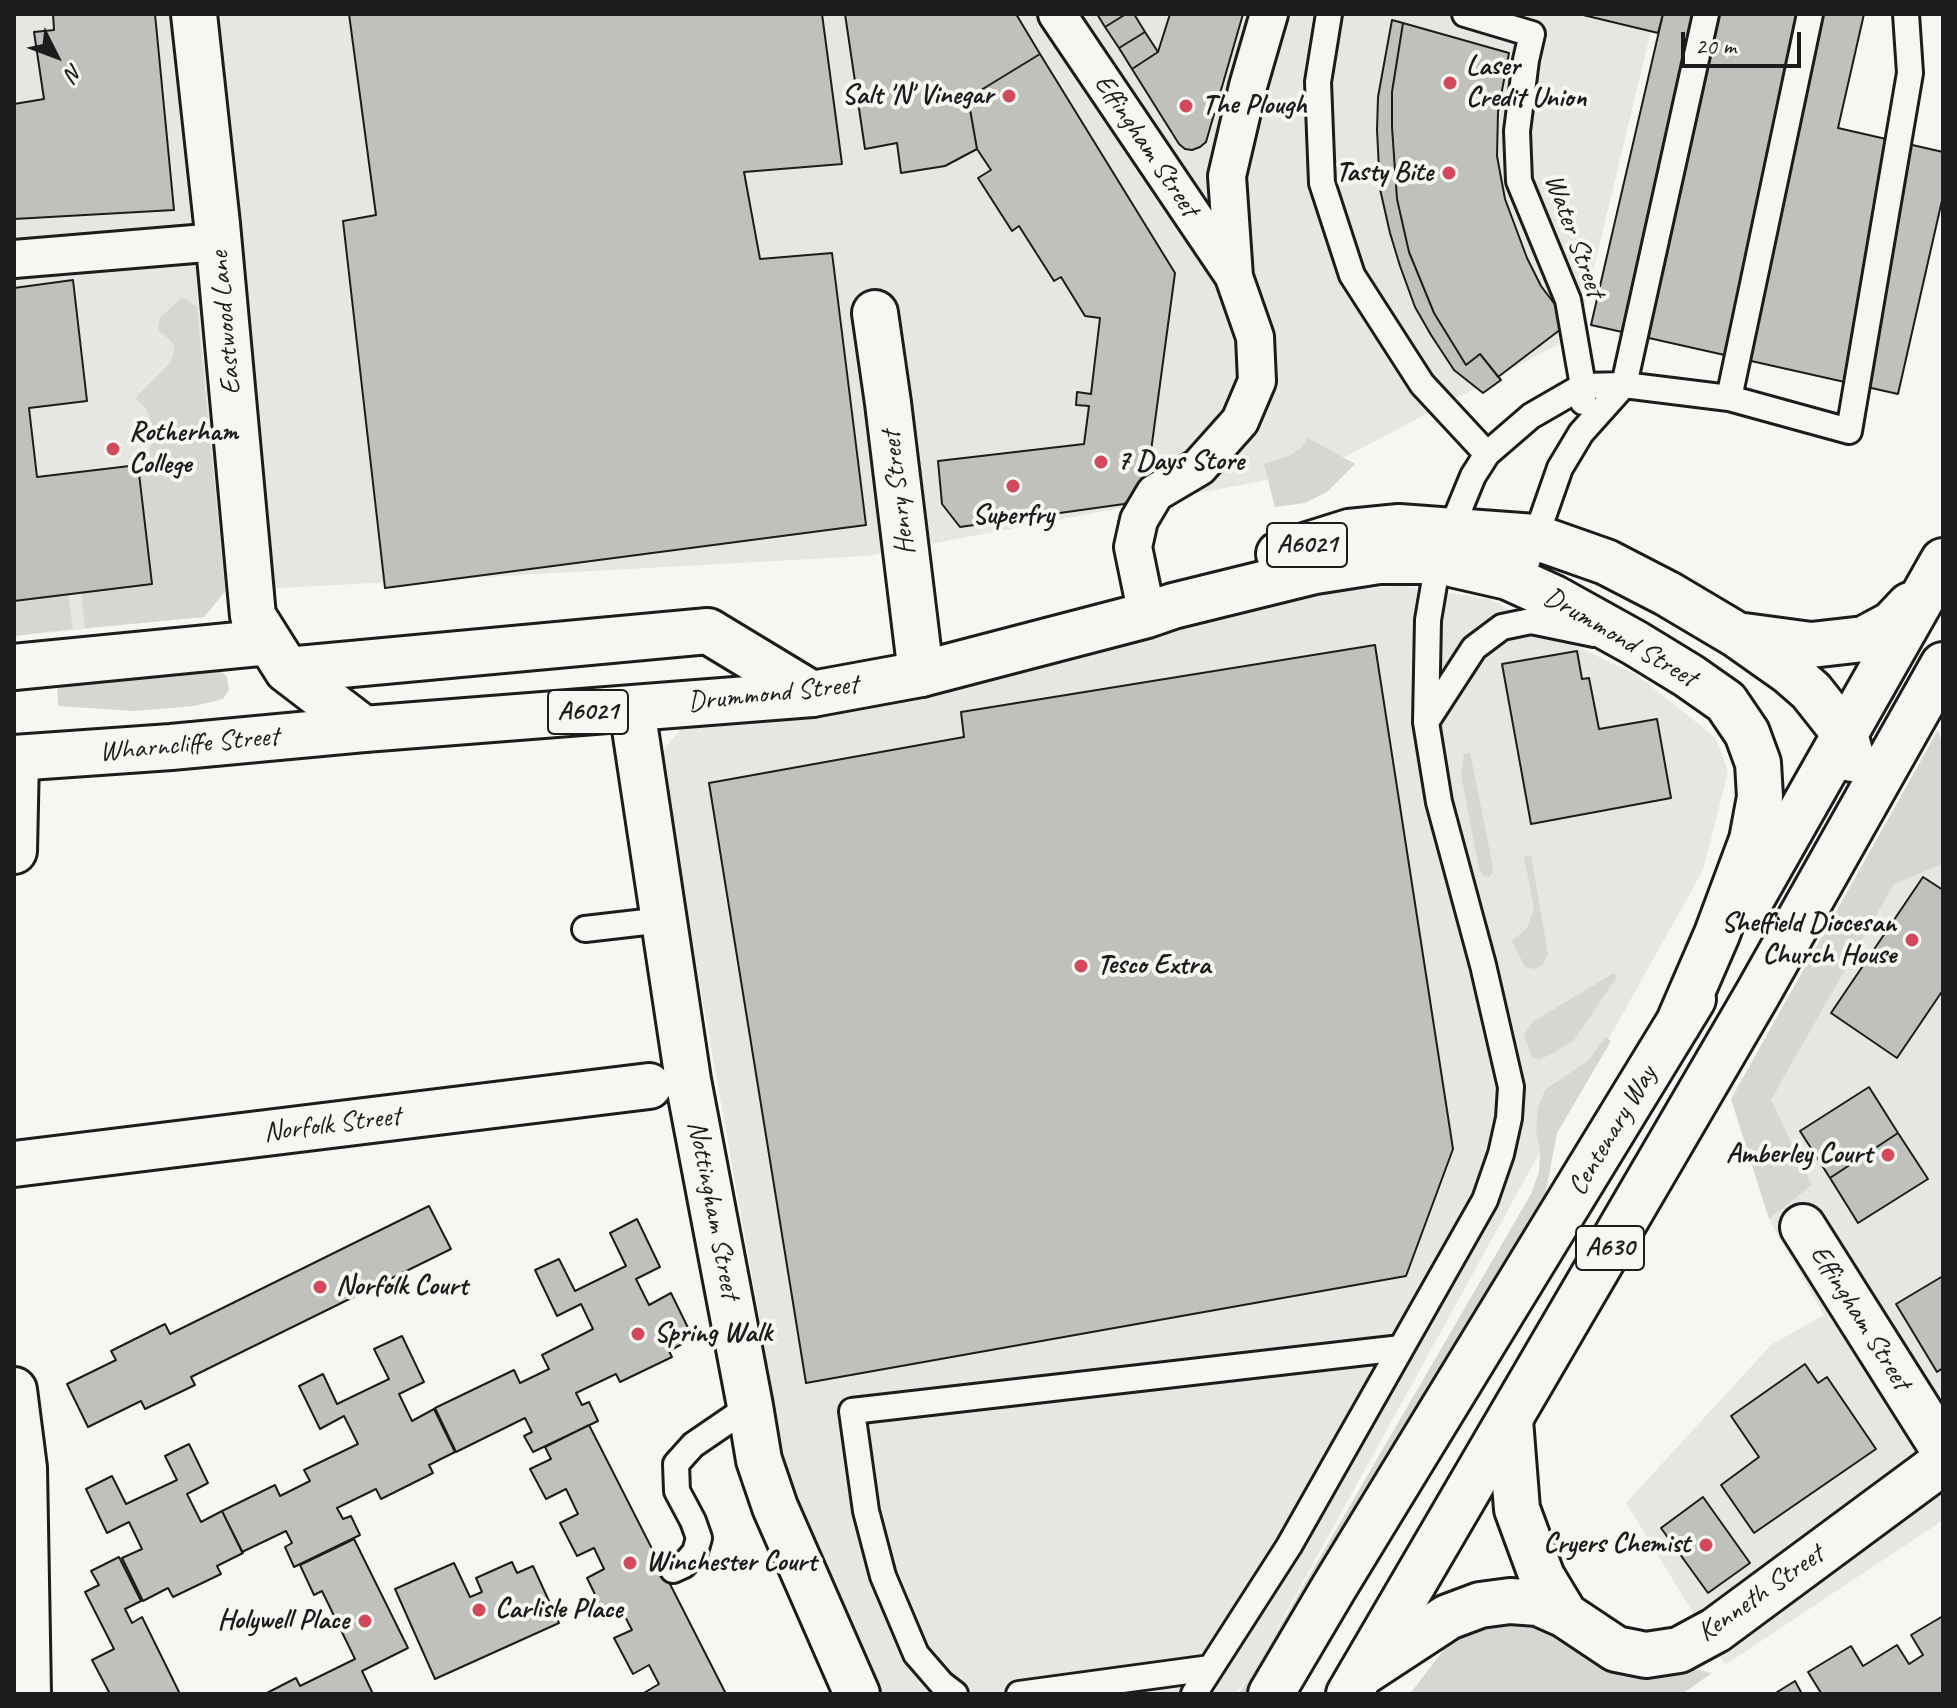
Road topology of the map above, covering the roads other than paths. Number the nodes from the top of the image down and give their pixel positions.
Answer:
1 (194, 14) edge
2 (1057, 14) edge
3 (1269, 14) edge
4 (1329, 14) edge
5 (1465, 14) edge
6 (1706, 14) edge
7 (1810, 14) edge
8 (1906, 14) edge
9 (218, 242) junction
10 (14, 259) edge
11 (1234, 277) junction
12 (875, 313) dead end
13 (1624, 385) junction
14 (1583, 386) junction
15 (1729, 398) junction
16 (1581, 433) junction
17 (1487, 454) junction
18 (1535, 537) junction
19 (1445, 546) junction
20 (1936, 574) edge
21 (1520, 582) junction
22 (1160, 610) junction
23 (1737, 635) junction
24 (1635, 643) junction
25 (278, 656) junction
26 (1943, 665) edge
27 (14, 667) edge
28 (921, 674) junction
29 (812, 694) junction
30 (632, 709) junction
31 (1426, 722) junction
32 (364, 729) junction
33 (1845, 734) junction
34 (15, 758) edge
35 (1855, 820) junction
36 (14, 851) edge
37 (663, 920) junction
38 (585, 929) dead end
39 (1678, 1024) junction
40 (649, 1086) dead end
41 (14, 1164) edge
42 (1803, 1227) dead end
43 (1401, 1348) junction
44 (14, 1390) edge
45 (750, 1406) junction
46 (1510, 1420) junction
47 (1943, 1449) edge
48 (1943, 1462) edge
49 (673, 1570) dead end
50 (1565, 1615) junction
51 (1210, 1668) junction
52 (1355, 1684) edge
53 (23, 1685) edge
54 (857, 1694) edge
55 (955, 1694) edge
56 (1019, 1694) edge
57 (1194, 1694) edge
58 (1271, 1694) edge

1 - 9 main road, Eastwood Lane
2 - 11 street, Effingham Street
3 - 11 street
4 - 17 lane
5 - 14 lane, Water Street
6 - 13 lane
7 - 15 lane
8 - 15 lane
9 - 10 street
9 - 25 main road, Eastwood Lane
11 - 22 street
12 - 28 main road, Henry Street
13 - 14 lane
13 - 15 lane
13 - 16 lane
14 - 16 lane, Water Street
14 - 17 lane
16 - 18 lane
17 - 19 lane
18 - 19 main road, Drummond Street / A6021
18 - 21 lane
18 - 23 main road, Drummond Street / A6021
19 - 21 main road, Drummond Street / A6021
19 - 22 main road, Drummond Street / A6021
19 - 31 lane
20 - 23 main road, Drummond Street / A6021
20 - 33 main road, Centenary Way / A630
21 - 24 main road, Drummond Street / A6021
22 - 28 main road, Drummond Street / A6021
23 - 33 main road, Drummond Street / A6021
24 - 31 lane
24 - 39 main road, Drummond Street / A6021
25 - 27 main road
25 - 29 main road
25 - 32 main road, Eastwood Lane
26 - 35 main road, Centenary Way / A630
28 - 29 main road, Drummond Street / A6021
29 - 30 main road, Drummond Street / A6021
30 - 32 main road, Drummond Street / A6021
30 - 37 main road, Nottingham Street
31 - 43 lane
32 - 34 main road, Wharncliffe Street / A6021
33 - 35 main road, Drummond Street / A6021
33 - 39 main road, Centenary Way / A630
34 - 36 main road
35 - 46 main road, Centenary Way / A630
37 - 38 lane
37 - 45 main road, Nottingham Street
39 - 58 main road, Centenary Way / A630
40 - 41 main road, Norfolk Street
42 - 47 main road, Effingham Street
43 - 51 lane
43 - 55 lane
44 - 53 main road
45 - 49 lane
45 - 54 main road, Nottingham Street
46 - 50 main road, Kenneth Street
46 - 52 main road, Centenary Way / A630
48 - 50 main road, Kenneth Street
50 - 52 main road, Kenneth Street
51 - 56 lane
51 - 57 lane

